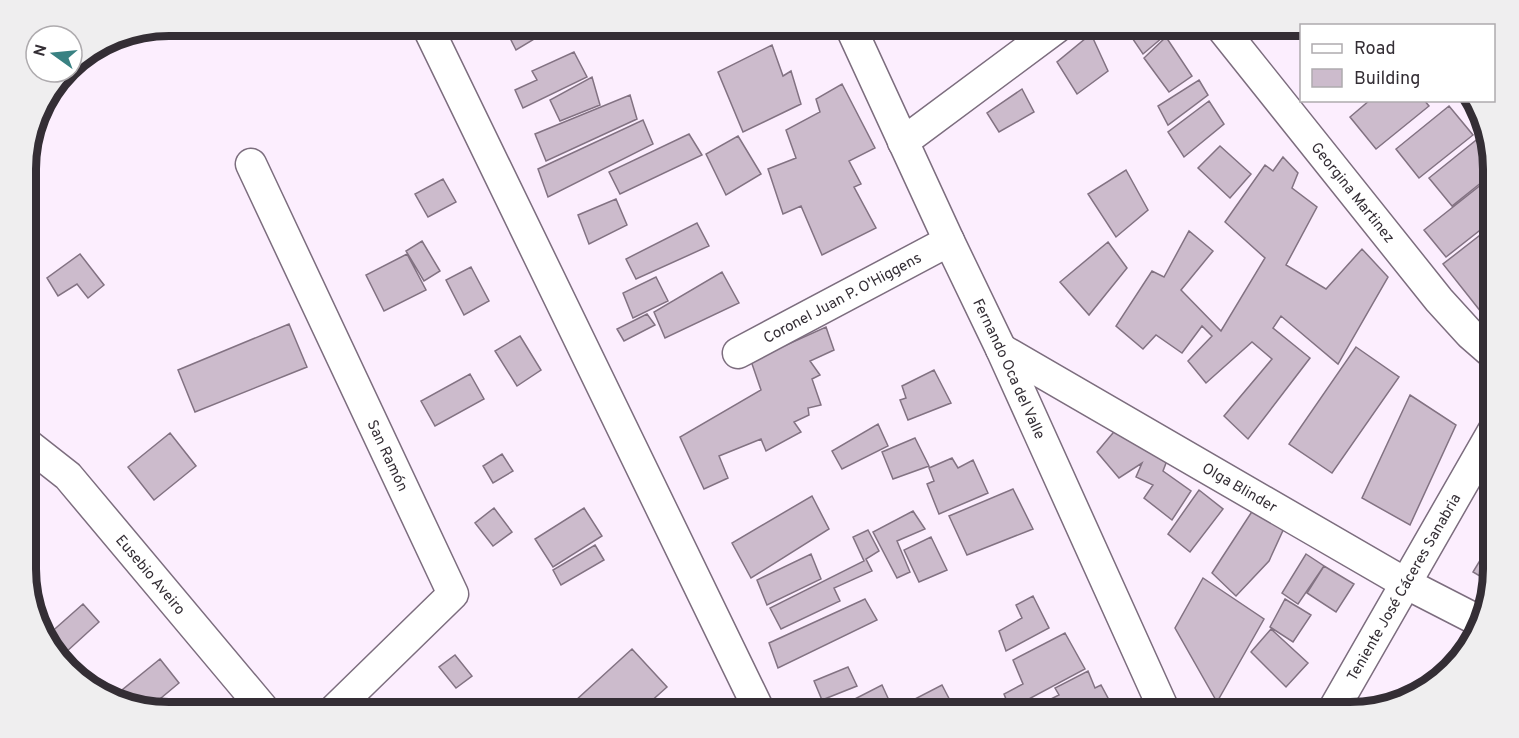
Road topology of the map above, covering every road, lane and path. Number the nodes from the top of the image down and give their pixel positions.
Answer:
1 (432, 36) edge
2 (855, 36) edge
3 (1046, 36) edge
4 (1228, 36) edge
5 (903, 142) junction
6 (250, 164) dead end
7 (949, 241) junction
8 (1483, 345) edge
9 (1001, 350) junction
10 (738, 353) dead end
11 (1483, 448) edge
12 (36, 451) edge
13 (1406, 583) junction
14 (1474, 618) edge
15 (258, 702) edge
16 (342, 702) edge
17 (755, 702) edge
18 (1160, 702) edge
19 (1338, 702) edge

1 - 17 street
2 - 5 street, Fernando Oca del Valle
3 - 5 street
4 - 8 street, Georgina Martinez
5 - 7 street, Fernando Oca del Valle
6 - 16 street, San Ramón
7 - 9 street, Fernando Oca del Valle
7 - 10 street, Coronel Juan P. O'Higgens
9 - 13 street, Olga Blinder
9 - 18 street, Fernando Oca del Valle
11 - 13 street, Teniente José Cáceres Sanabria
12 - 15 street, Eusebio Aveiro
13 - 14 street, Olga Blinder
13 - 19 street, Teniente José Cáceres Sanabria

